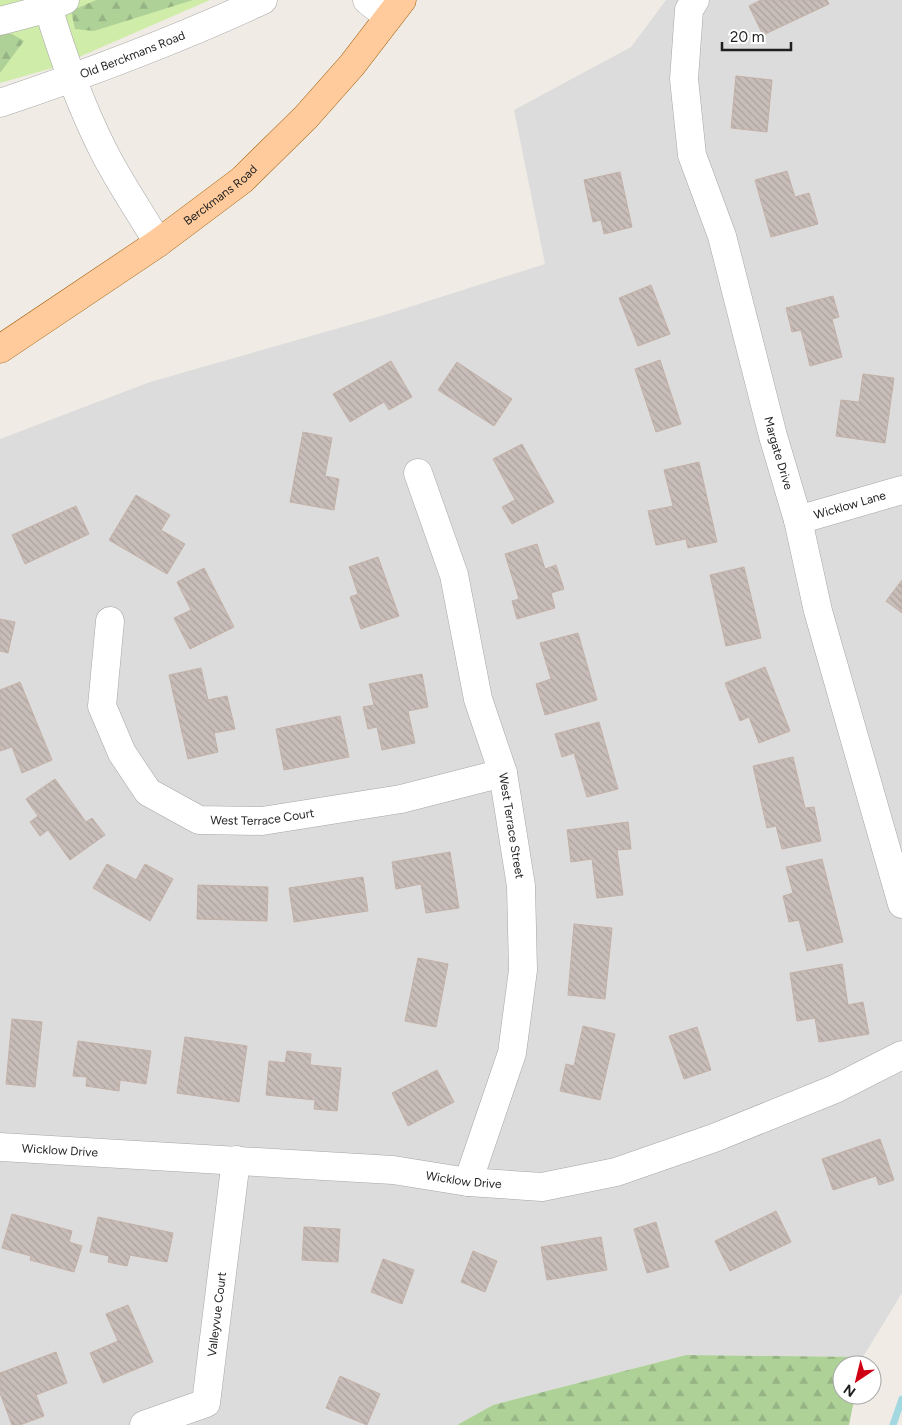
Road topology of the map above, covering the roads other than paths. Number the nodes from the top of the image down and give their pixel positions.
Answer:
1 (263, 0) edge
2 (367, 0) edge
3 (695, 0) edge
4 (56, 4) edge
5 (395, 8) edge
6 (0, 21) edge
7 (71, 79) junction
8 (0, 103) edge
9 (158, 243) junction
10 (0, 349) edge
11 (418, 473) dead end
12 (902, 490) edge
13 (798, 520) junction
14 (110, 621) dead end
15 (503, 773) junction
16 (902, 904) edge
17 (902, 1055) edge
18 (0, 1147) edge
19 (236, 1160) junction
20 (468, 1182) junction
21 (144, 1425) edge

1 - 7 street, Old Berckmans Road
2 - 5 street
3 - 13 street, Margate Drive
4 - 6 street
4 - 7 street
5 - 9 main road, Berckmans Road
7 - 8 street, Old Berckmans Road
7 - 9 street
9 - 10 main road, Berckmans Road
11 - 15 street, West Terrace Street
12 - 13 street, Wicklow Lane
13 - 16 street, Margate Drive
14 - 15 street, West Terrace Court
15 - 20 street, West Terrace Street
17 - 20 street, Wicklow Drive
18 - 19 street, Wicklow Drive
19 - 20 street, Wicklow Drive
19 - 21 street, Valleyvue Court

